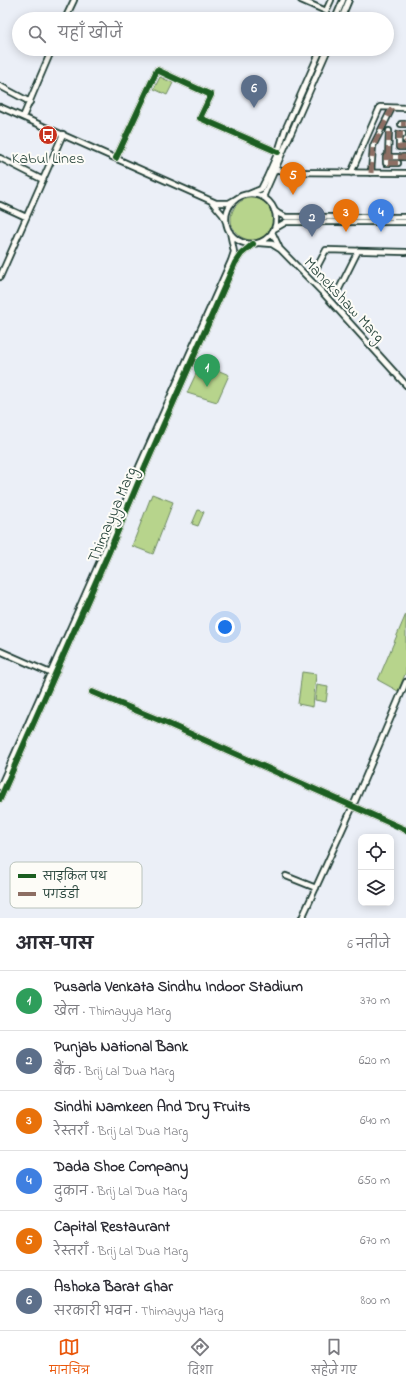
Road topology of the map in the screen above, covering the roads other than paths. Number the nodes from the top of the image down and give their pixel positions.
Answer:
1 (74, 0) edge
2 (301, 0) edge
3 (331, 0) edge
4 (343, 0) edge
5 (349, 0) edge
6 (68, 12) edge
7 (340, 12) edge
8 (342, 12) edge
9 (49, 56) edge
10 (318, 56) edge
11 (325, 56) edge
12 (0, 86) edge
13 (30, 102) junction
14 (0, 107) edge
15 (392, 108) junction
16 (406, 108) edge
17 (23, 117) junction
18 (389, 131) dead end
19 (63, 134) junction
20 (403, 134) dead end
21 (406, 147) edge
22 (278, 152) junction
23 (386, 157) junction
24 (402, 157) edge
25 (0, 158) edge
26 (116, 158) junction
27 (398, 163) dead end
28 (276, 169) junction
29 (351, 173) junction
30 (371, 173) junction
31 (406, 173) edge
32 (43, 180) junction
33 (249, 194) junction
34 (263, 197) junction
35 (236, 199) junction
36 (211, 200) junction
37 (0, 205) edge
38 (274, 210) junction
39 (26, 217) junction
40 (406, 217) edge
41 (286, 219) junction
42 (406, 222) edge
43 (229, 230) junction
44 (273, 231) junction
45 (256, 243) junction
46 (280, 249) junction
47 (358, 251) junction
48 (406, 252) edge
49 (316, 269) dead end
50 (1, 274) edge
51 (338, 293) dead end
52 (406, 385) edge
53 (141, 468) junction
54 (0, 652) edge
55 (50, 673) junction
56 (406, 682) edge
57 (92, 692) dead end
58 (0, 787) edge
59 (0, 799) edge
60 (353, 806) junction
61 (406, 830) edge
62 (286, 876) dead end
63 (316, 888) junction
64 (302, 918) edge

1 - 6 street
2 - 3 street
4 - 7 street
5 - 8 street
9 - 13 street
10 - 22 street
11 - 28 street
12 - 13 street
13 - 17 street
14 - 17 street
15 - 16 street
15 - 29 street
15 - 30 street
17 - 19 street
18 - 23 street
19 - 26 street
19 - 32 street
20 - 21 street
22 - 26 street
22 - 33 street
23 - 24 street
23 - 27 street
25 - 32 street
26 - 36 street
28 - 29 street
28 - 34 street
29 - 30 street
30 - 31 street
32 - 39 street
33 - 34 street
33 - 35 street
34 - 38 street
35 - 36 street
35 - 43 street
36 - 43 street
37 - 39 street
38 - 41 street
38 - 44 street
39 - 50 street
40 - 41 street
41 - 42 street
41 - 44 street
43 - 45 street
43 - 53 street, Thimayya Marg
44 - 45 street
44 - 46 street, Manekshaw Marg
45 - 46 street, Manekshaw Marg
45 - 53 street, Thimayya Marg
46 - 52 street, Manekshaw Marg
47 - 48 street
47 - 49 street
47 - 51 street
53 - 55 street, Thimayya Marg
53 - 59 street, Thimayya Marg
54 - 55 street
55 - 58 street, Thimayya Marg
56 - 60 street
57 - 60 street
60 - 61 street
60 - 63 street
62 - 63 street
63 - 64 street

